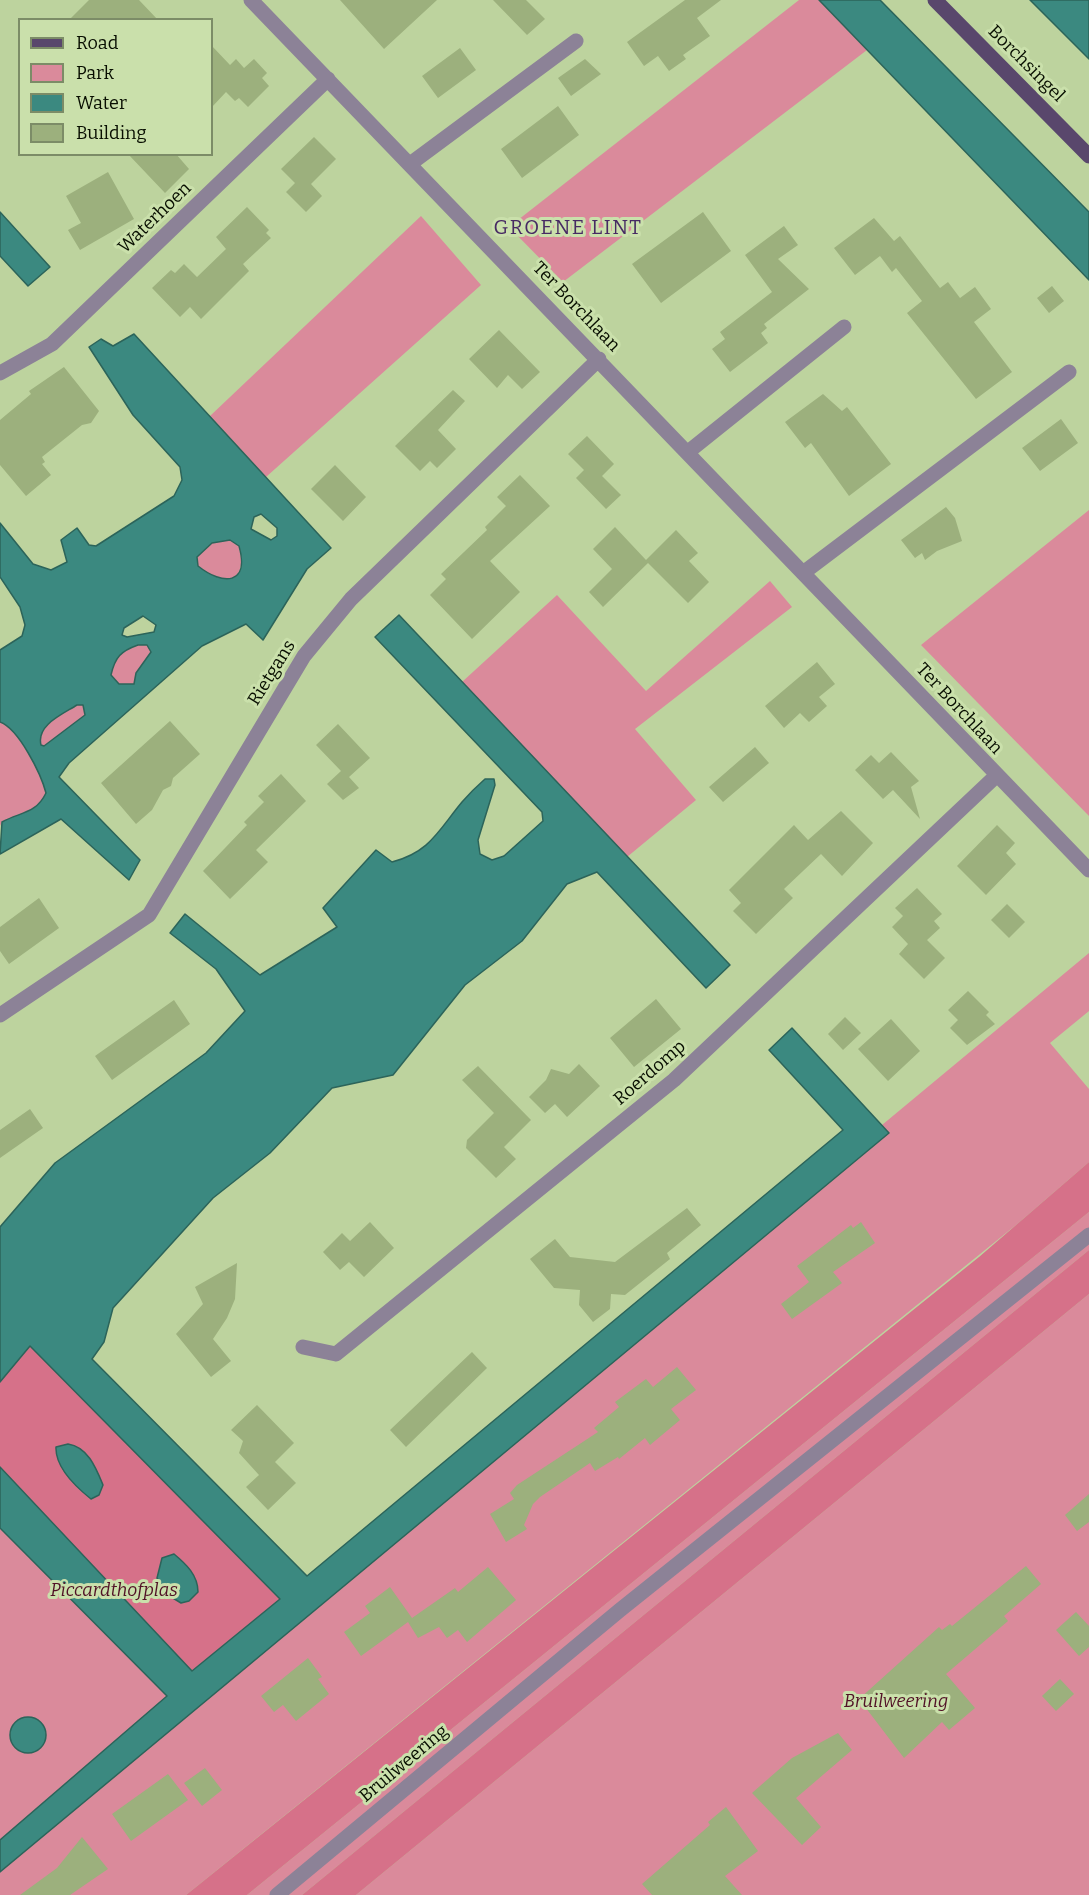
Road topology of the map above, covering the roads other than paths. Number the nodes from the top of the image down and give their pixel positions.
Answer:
1 (252, 0) edge
2 (935, 0) edge
3 (576, 41) dead end
4 (328, 79) junction
5 (1089, 156) edge
6 (410, 164) junction
7 (844, 327) dead end
8 (599, 359) junction
9 (1069, 372) dead end
10 (0, 373) edge
11 (688, 452) junction
12 (803, 573) junction
13 (996, 776) junction
14 (1089, 870) edge
15 (0, 1015) edge
16 (1089, 1235) edge
17 (303, 1347) dead end
18 (277, 1895) edge

1 - 4 street, Ter Borchlaan
2 - 5 main road, Borchsingel
3 - 6 street
4 - 6 street, Ter Borchlaan
4 - 10 street, Waterhoen
6 - 8 street, Ter Borchlaan
7 - 11 street
8 - 11 street, Ter Borchlaan
8 - 15 street, Rietgans
9 - 12 street
11 - 12 street, Ter Borchlaan
12 - 13 street, Ter Borchlaan
13 - 14 street, Ter Borchlaan
13 - 17 street, Roerdomp
16 - 18 street, Bruilweering

